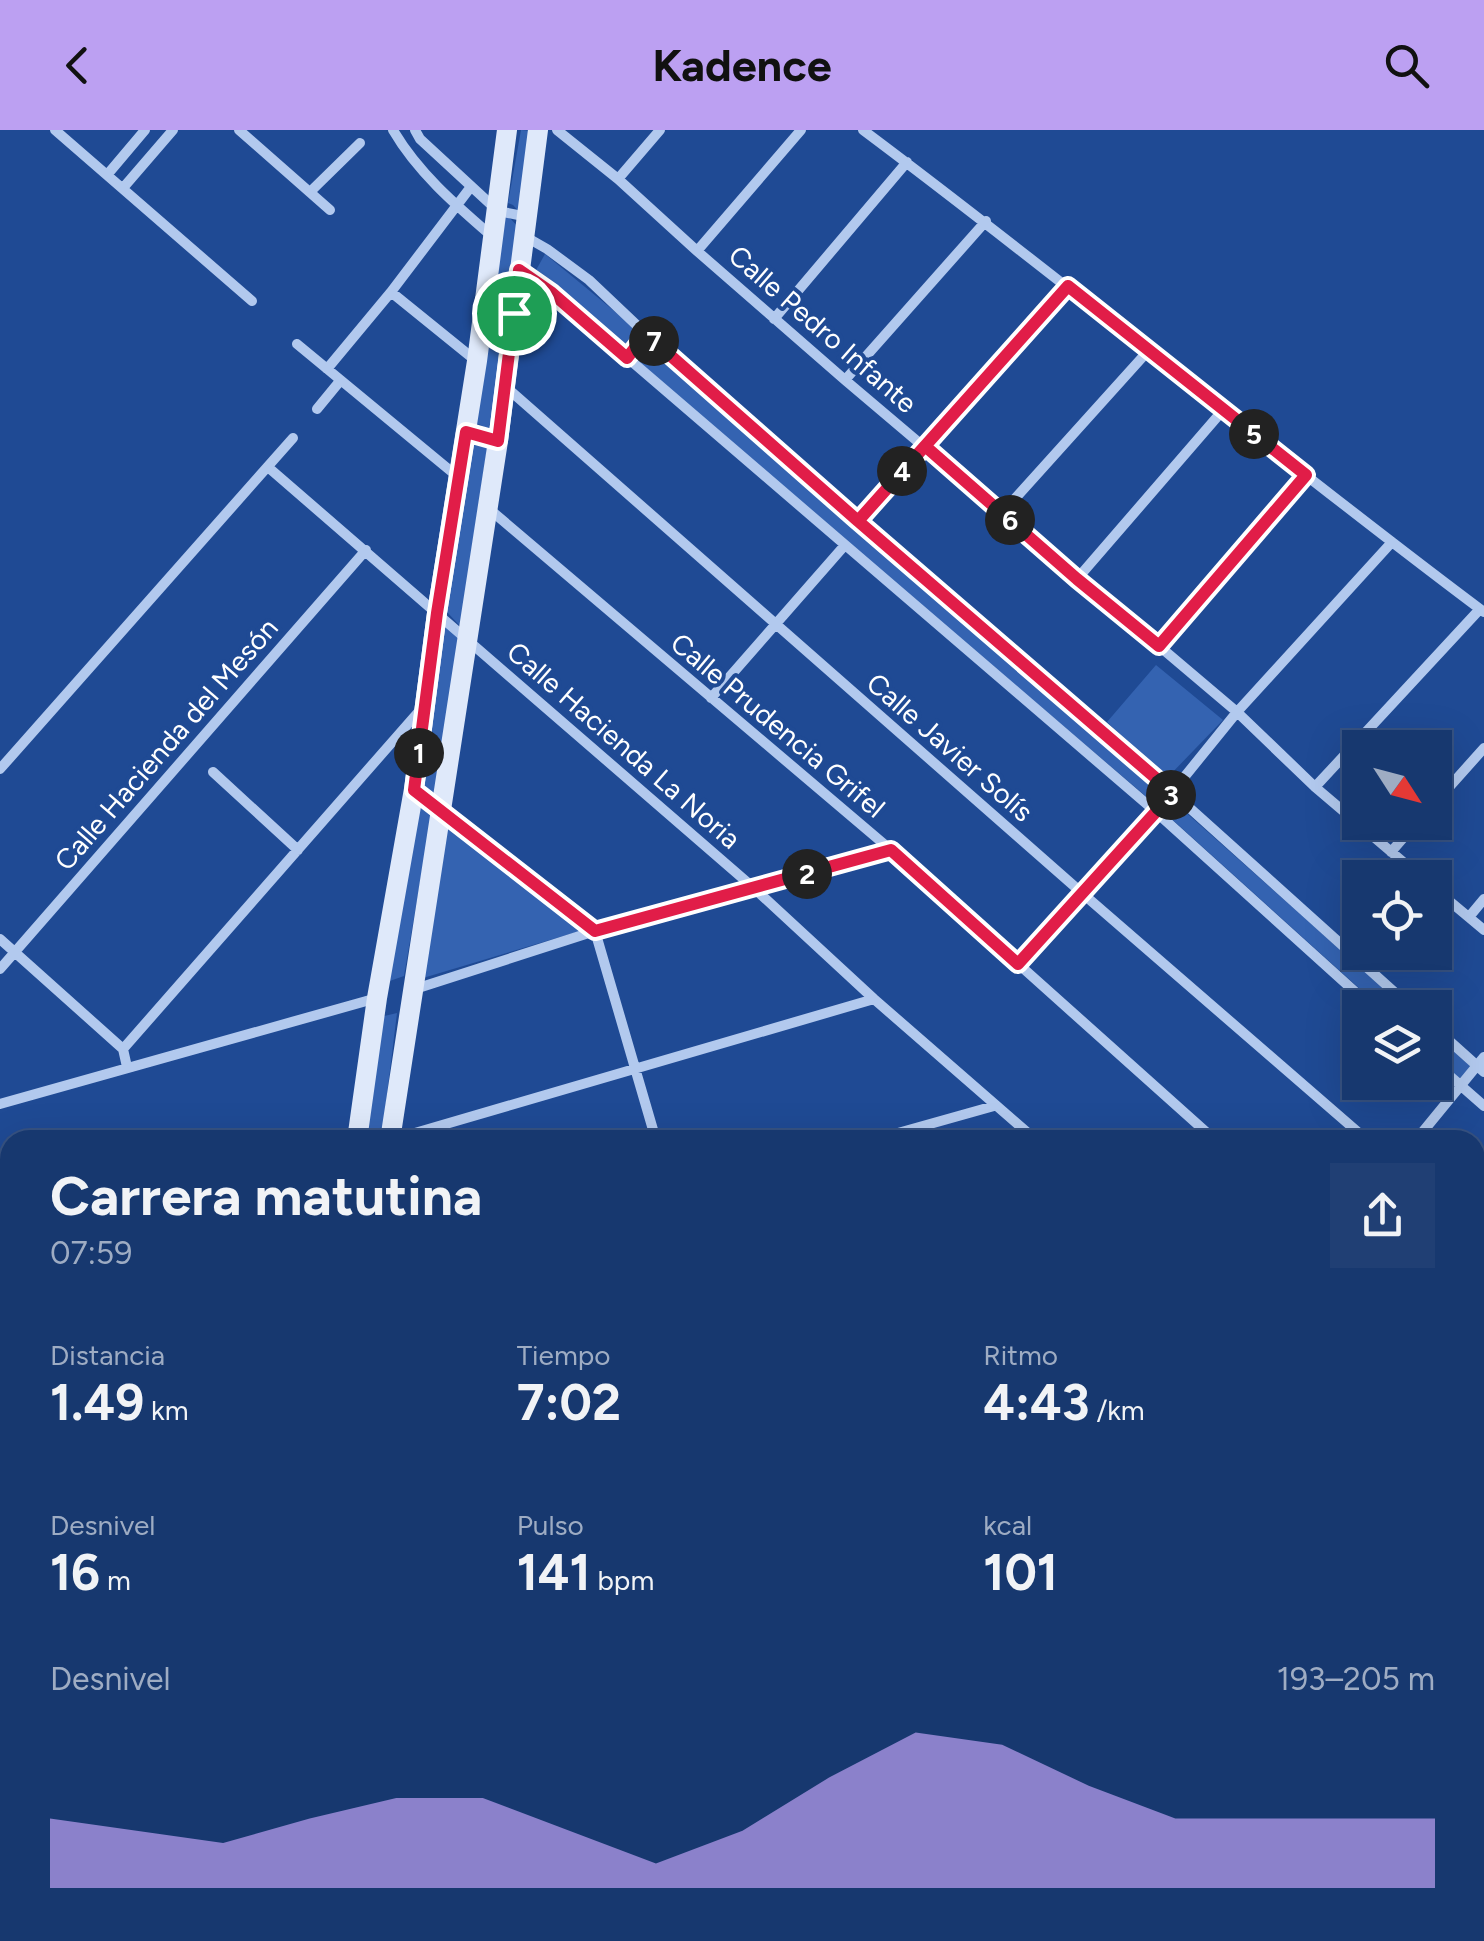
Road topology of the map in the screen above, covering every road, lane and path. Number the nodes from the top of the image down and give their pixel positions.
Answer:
1 (56, 130) edge
2 (146, 130) edge
3 (173, 130) edge
4 (239, 130) edge
5 (393, 130) edge
6 (415, 130) edge
7 (507, 130) edge
8 (538, 130) edge
9 (557, 130) edge
10 (660, 130) edge
11 (802, 130) edge
12 (863, 130) edge
13 (360, 144) dead end
14 (906, 162) junction
15 (106, 174) junction
16 (618, 178) junction
17 (122, 188) junction
18 (470, 188) junction
19 (310, 191) junction
20 (456, 205) junction
21 (330, 210) dead end
22 (498, 210) junction
23 (986, 222) junction
24 (527, 227) junction
25 (494, 238) junction
26 (696, 251) junction
27 (519, 270) junction
28 (1068, 286) junction
29 (391, 292) junction
30 (252, 301) dead end
31 (774, 319) junction
32 (646, 334) junction
33 (297, 344) dead end
34 (1148, 351) junction
35 (627, 358) junction
36 (477, 362) junction
37 (327, 369) junction
38 (340, 380) junction
39 (845, 380) junction
40 (505, 386) junction
41 (317, 408) dead end
42 (1224, 410) junction
43 (466, 432) junction
44 (292, 438) dead end
45 (498, 441) junction
46 (925, 446) junction
47 (269, 468) junction
48 (1306, 475) junction
49 (458, 477) junction
50 (487, 507) junction
51 (1002, 513) junction
52 (858, 521) junction
53 (1392, 542) junction
54 (845, 545) junction
55 (366, 550) junction
56 (924, 578) junction
57 (1077, 579) junction
58 (906, 598) junction
59 (1482, 610) edge
60 (437, 613) junction
61 (776, 625) junction
62 (468, 640) junction
63 (1159, 646) junction
64 (711, 698) junction
65 (426, 704) junction
66 (1237, 712) junction
67 (1094, 725) junction
68 (1077, 744) junction
69 (1484, 748) edge
70 (0, 769) edge
71 (213, 772) dead end
72 (1452, 783) edge
73 (1315, 787) junction
74 (414, 790) junction
75 (1173, 793) junction
76 (440, 810) junction
77 (1156, 812) junction
78 (1401, 840) edge
79 (298, 850) junction
80 (891, 850) junction
81 (1390, 852) junction
82 (1400, 860) edge
83 (755, 888) junction
84 (1082, 894) junction
85 (1484, 900) edge
86 (1452, 902) edge
87 (1301, 908) junction
88 (1469, 916) junction
89 (1282, 926) junction
90 (1484, 930) edge
91 (595, 931) junction
92 (0, 939) edge
93 (15, 951) junction
94 (1018, 964) junction
95 (0, 969) edge
96 (412, 990) junction
97 (1353, 990) edge
98 (1392, 990) edge
99 (377, 998) junction
100 (874, 1000) junction
101 (1452, 1041) edge
102 (123, 1049) junction
103 (1482, 1065) edge
104 (127, 1067) junction
105 (636, 1068) junction
106 (1452, 1079) edge
107 (1460, 1086) junction
108 (0, 1104) edge
109 (994, 1106) junction
110 (1484, 1106) edge
111 (358, 1130) edge
112 (391, 1130) edge
113 (424, 1130) edge
114 (653, 1130) edge
115 (909, 1130) edge
116 (1024, 1130) edge
117 (1204, 1130) edge
118 (1355, 1130) edge
119 (1424, 1130) edge

1 - 15 street
2 - 15 street
3 - 17 street
4 - 19 street
5 - 20 street
6 - 18 street
7 - 22 main road
8 - 24 main road
9 - 16 street, Calle Pedro Infante
10 - 16 street
11 - 26 street
12 - 14 street
13 - 19 street
14 - 23 street
14 - 31 street
15 - 17 street
16 - 26 street, Calle Pedro Infante
17 - 30 street
18 - 20 street
18 - 22 street
19 - 21 street
20 - 25 street
20 - 29 street
22 - 24 street
22 - 25 main road
23 - 28 street
23 - 39 street
24 - 27 main road
24 - 32 street
25 - 36 main road
26 - 31 street, Calle Pedro Infante
27 - 35 street
27 - 40 main road
28 - 34 street
28 - 46 street
29 - 36 street
29 - 37 street
31 - 39 street, Calle Pedro Infante
32 - 35 street
32 - 52 street
33 - 37 street
34 - 42 street
34 - 51 street
35 - 54 street
36 - 43 main road
37 - 38 street
38 - 41 street
38 - 49 street
39 - 46 street, Calle Pedro Infante
40 - 45 main road
40 - 61 street, Calle Javier Solís
42 - 48 street
42 - 57 street
43 - 45 main road
43 - 49 main road
44 - 47 street
45 - 50 main road
46 - 51 street, Calle Pedro Infante
46 - 52 street
47 - 55 street, Calle Hacienda La Noria
47 - 70 street
48 - 53 street
48 - 63 street
49 - 60 main road
50 - 62 main road
50 - 64 street, Calle Prudencia Grifel
51 - 57 street, Calle Pedro Infante
52 - 56 street
53 - 59 street
53 - 66 street
54 - 58 street
54 - 61 street
55 - 60 street, Calle Hacienda La Noria
55 - 93 street, Calle Hacienda del Mesón
56 - 58 street
56 - 67 street
57 - 63 street, Calle Pedro Infante
58 - 68 street
59 - 73 street
60 - 62 street, Calle Hacienda La Noria
60 - 65 main road
61 - 64 street
61 - 84 street, Calle Javier Solís
62 - 76 main road
62 - 83 street, Calle Hacienda La Noria
63 - 66 street, Calle Pedro Infante
64 - 80 street, Calle Prudencia Grifel
65 - 74 main road
65 - 79 street
66 - 73 street, Calle Pedro Infante
66 - 75 street
67 - 68 street
67 - 75 street
68 - 77 street
69 - 72 street
71 - 79 street
73 - 81 street, Calle Pedro Infante
74 - 76 street
74 - 99 main road
75 - 77 street
75 - 87 street
76 - 91 street
76 - 96 main road
77 - 84 street
77 - 89 street
78 - 81 street
79 - 102 street
80 - 83 street
80 - 94 street, Calle Prudencia Grifel
81 - 82 street, Calle Pedro Infante
83 - 91 street
83 - 100 street, Calle Hacienda La Noria
84 - 94 street
84 - 118 street, Calle Javier Solís
85 - 88 street
86 - 88 street
87 - 89 street
87 - 98 street
88 - 90 street
89 - 97 street
91 - 96 street
91 - 105 street
92 - 93 street
93 - 95 street, Calle Hacienda del Mesón
93 - 102 street
94 - 117 street, Calle Prudencia Grifel
96 - 112 main road
99 - 104 street
99 - 111 main road
100 - 105 street
100 - 109 street, Calle Hacienda La Noria
101 - 103 street
102 - 104 street
103 - 107 street
104 - 108 street
105 - 113 street
105 - 114 street
106 - 107 street
107 - 110 street
107 - 119 street
109 - 115 street
109 - 116 street, Calle Hacienda La Noria

